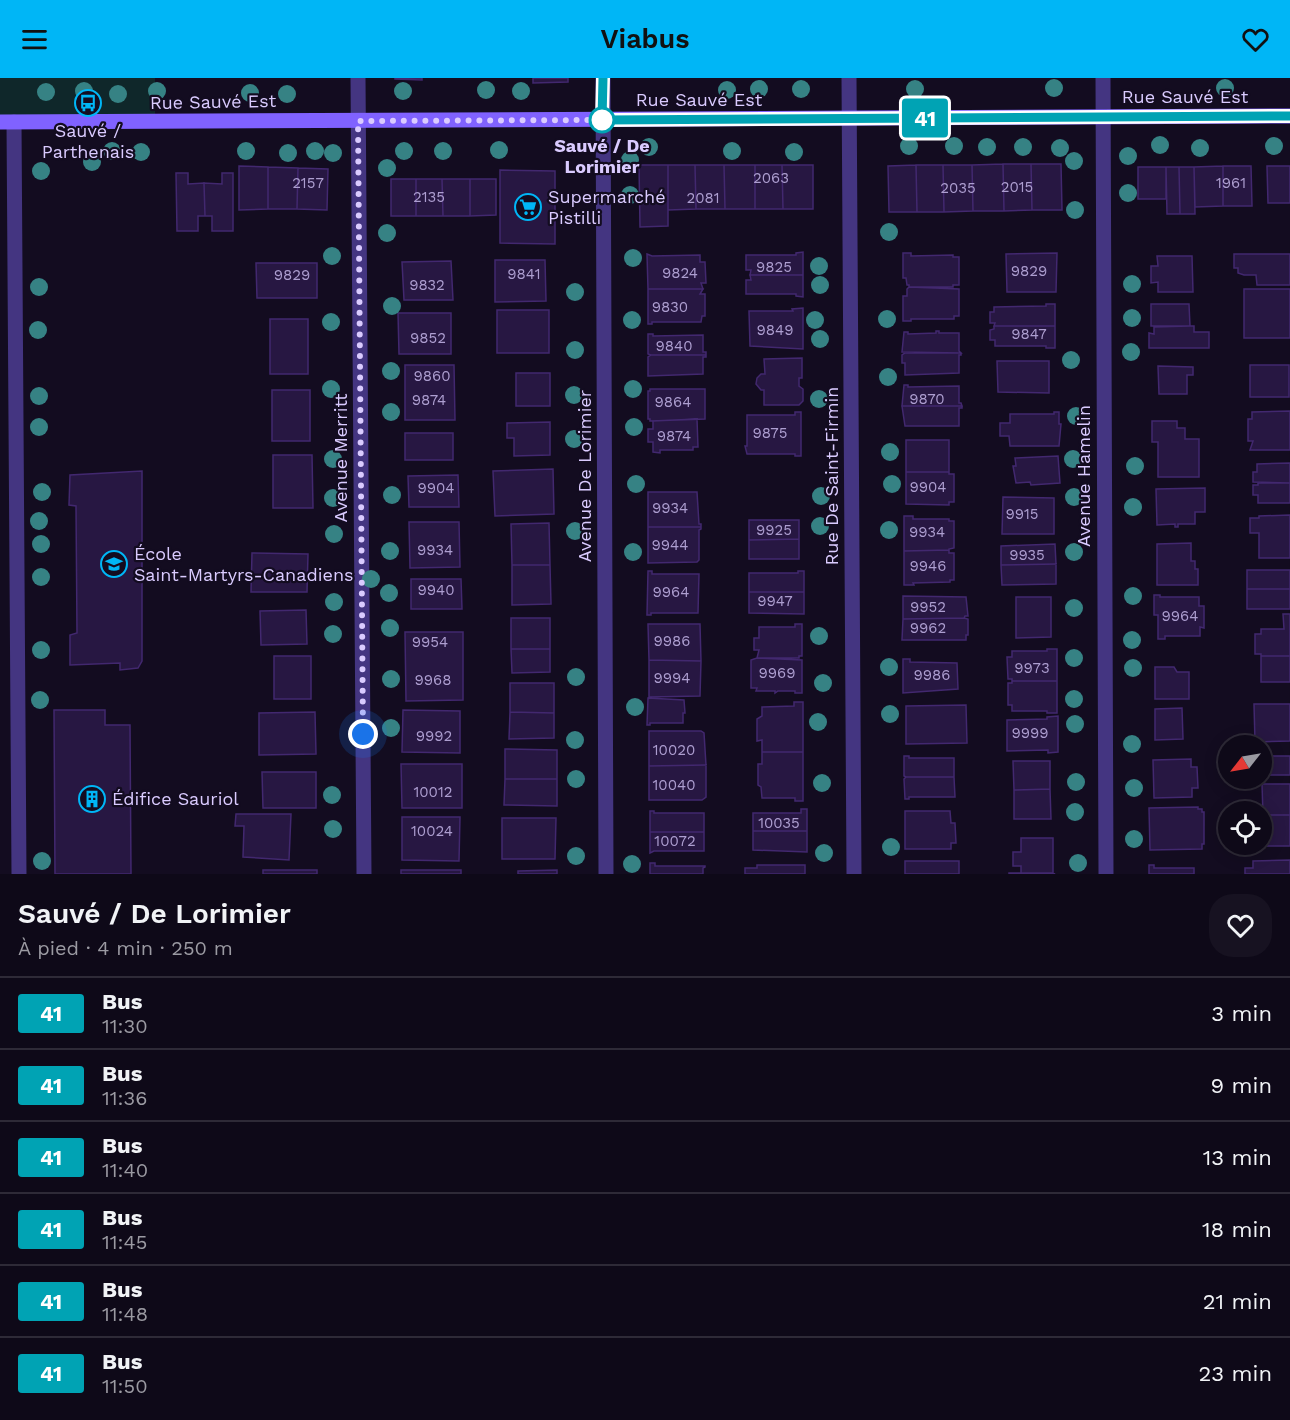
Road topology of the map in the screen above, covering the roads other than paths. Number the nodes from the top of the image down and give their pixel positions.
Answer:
1 (358, 78) edge
2 (603, 78) edge
3 (849, 78) edge
4 (1103, 78) edge
5 (1290, 116) edge
6 (1102, 117) junction
7 (849, 119) junction
8 (602, 120) junction
9 (358, 121) junction
10 (7, 122) edge
11 (19, 874) edge
12 (364, 874) edge
13 (606, 874) edge
14 (854, 874) edge
15 (1106, 874) edge

1 - 9 street, Avenue Merritt
2 - 8 street, Avenue De Lorimier
3 - 7 street, Rue De Saint-Firmin
4 - 6 street, Avenue Hamelin
5 - 6 main road, Rue Sauvé Est
6 - 7 main road, Rue Sauvé Est
6 - 15 street, Avenue Hamelin
7 - 8 main road, Rue Sauvé Est
7 - 14 street, Rue De Saint-Firmin
8 - 9 main road, Rue Sauvé Est
8 - 13 street, Avenue De Lorimier
9 - 10 main road, Rue Sauvé Est
9 - 12 street, Avenue Merritt
10 - 11 street

